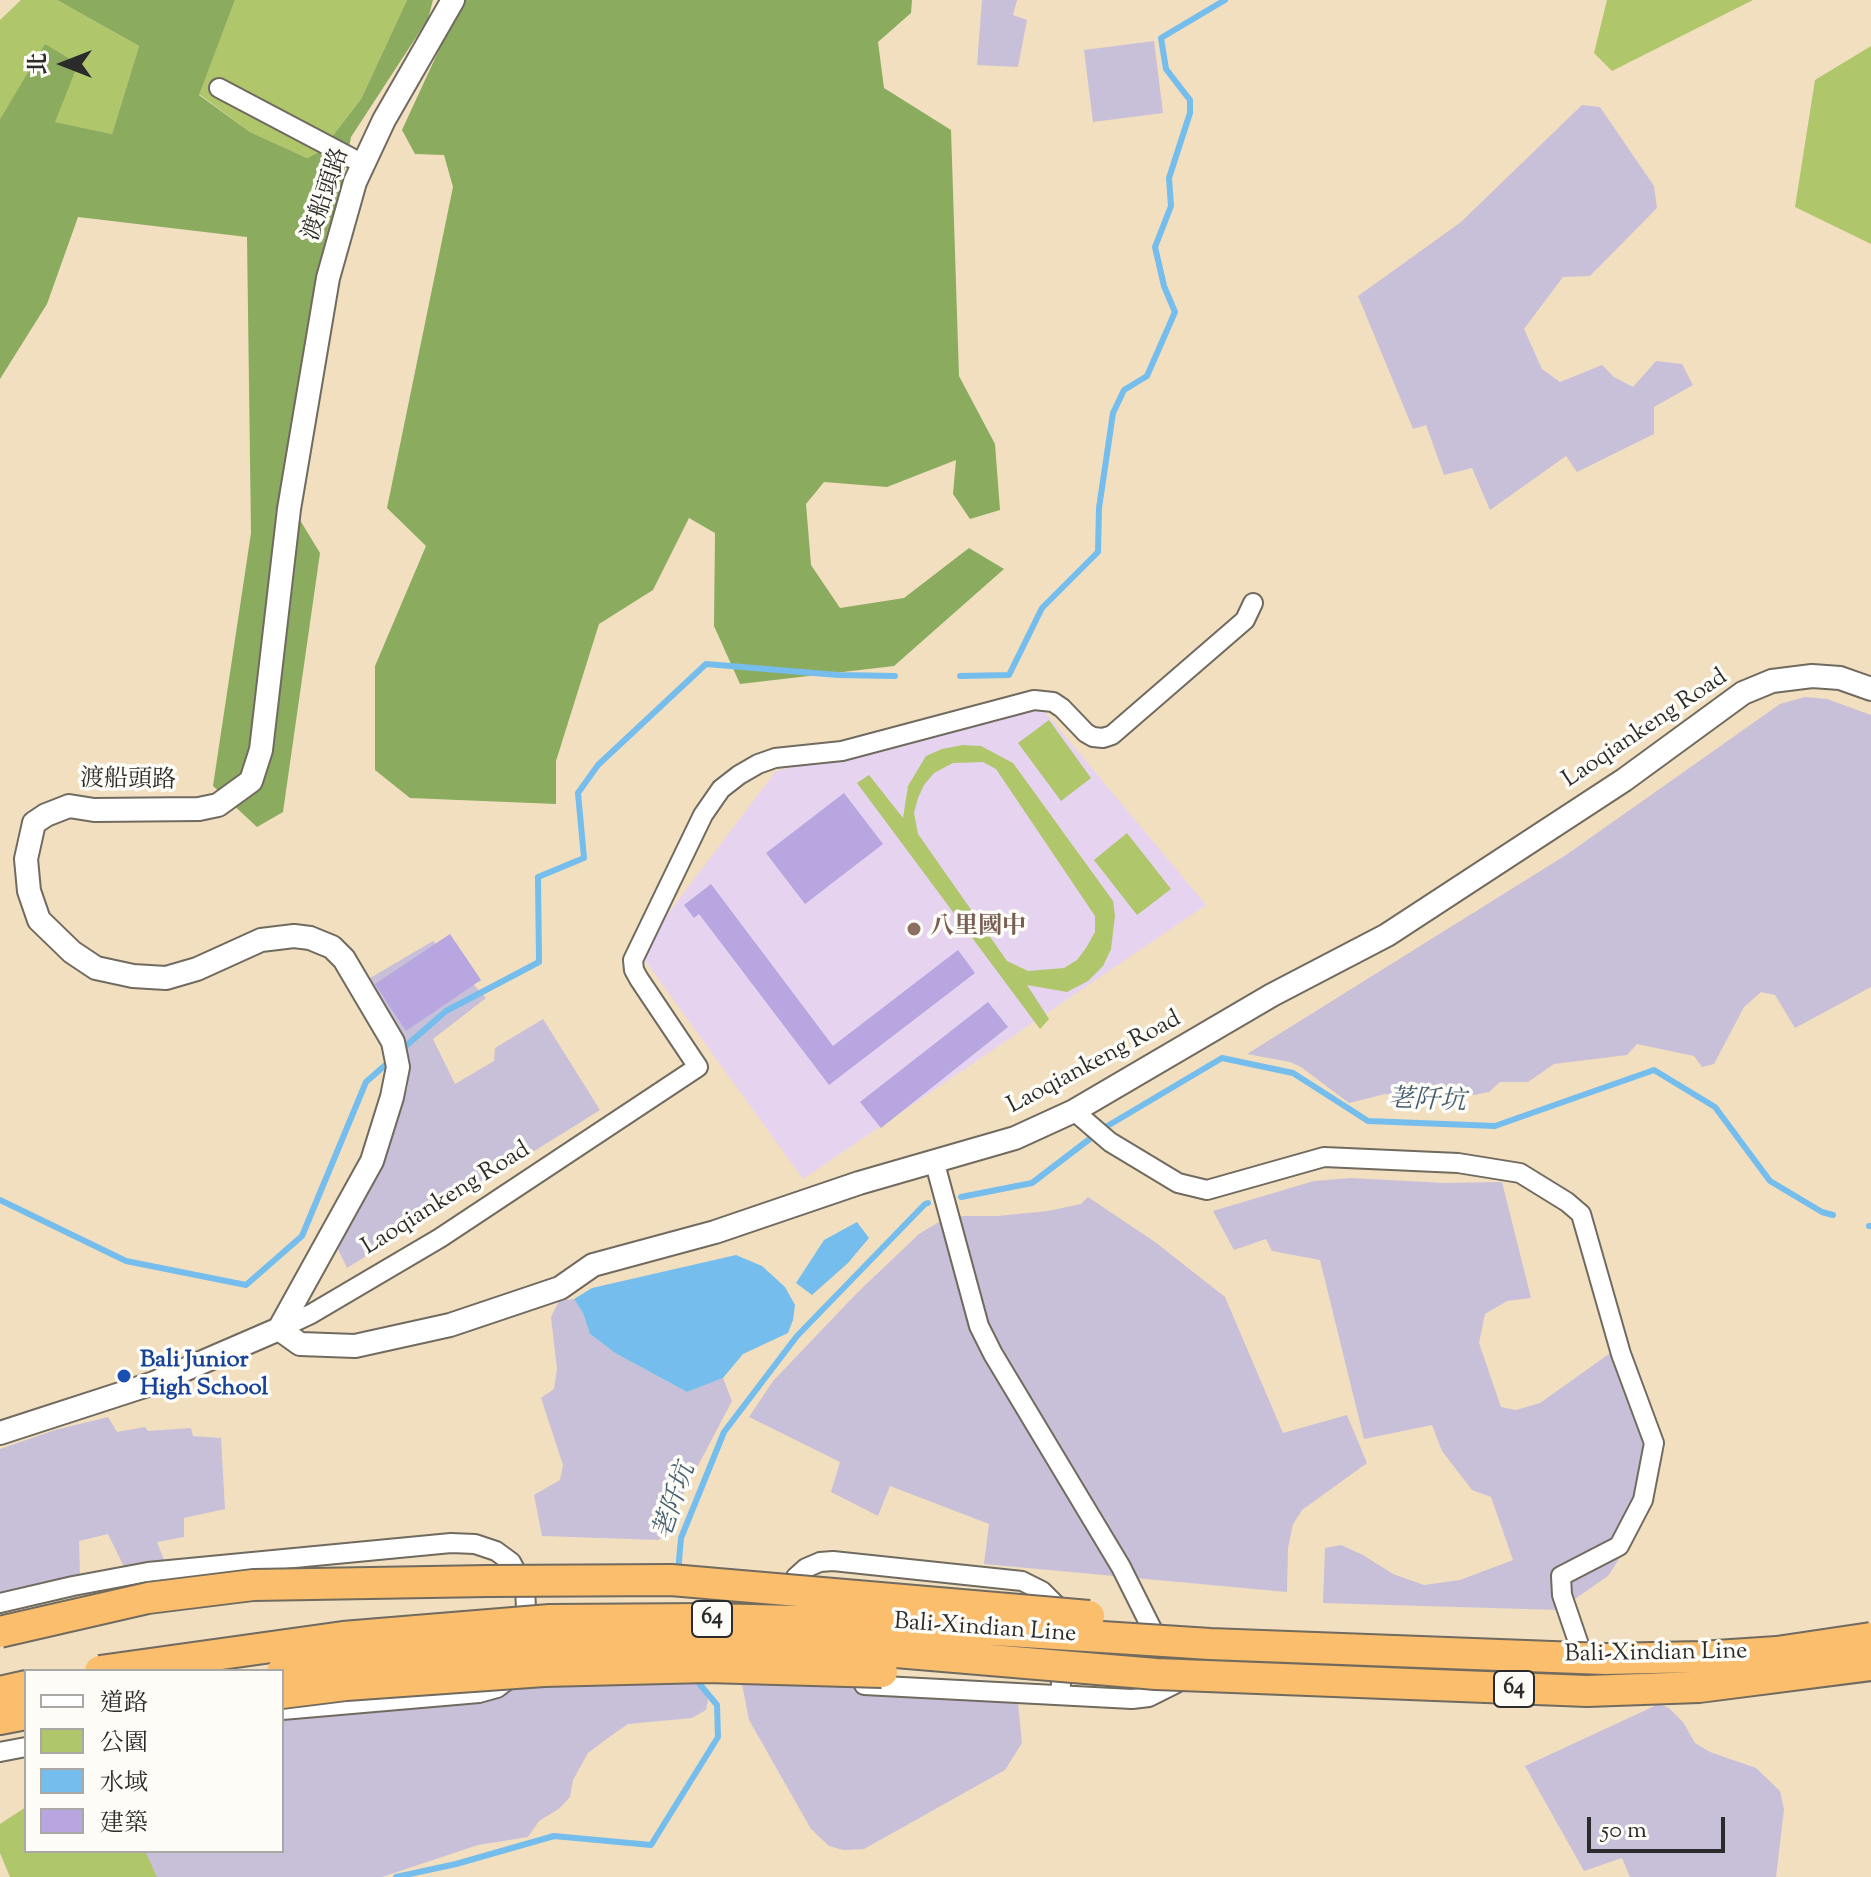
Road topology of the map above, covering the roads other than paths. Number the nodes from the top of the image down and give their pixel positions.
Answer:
1 (453, 0) edge
2 (219, 88) dead end
3 (363, 164) junction
4 (1253, 603) dead end
5 (1871, 689) edge
6 (1082, 1117) junction
7 (934, 1160) junction
8 (279, 1329) junction
9 (0, 1433) edge
10 (0, 1603) edge
11 (0, 1632) edge
12 (785, 1633) junction
13 (527, 1634) junction
14 (1871, 1638) edge
15 (1325, 1648) junction
16 (1871, 1665) edge
17 (1161, 1666) junction
18 (114, 1669) edge
19 (284, 1672) edge
20 (24, 1686) edge
21 (0, 1692) edge
22 (284, 1693) edge
23 (1060, 1695) junction
24 (284, 1710) edge
25 (24, 1714) edge
26 (0, 1719) edge
27 (24, 1732) edge
28 (0, 1737) edge
29 (24, 1747) edge
30 (0, 1752) edge

1 - 3 street, 渡船頭路
2 - 3 street
3 - 8 street, 渡船頭路
4 - 8 street, Laoqiankeng Road
5 - 6 street, Laoqiankeng Road
6 - 7 street, Laoqiankeng Road
6 - 17 street
7 - 8 street, Laoqiankeng Road
7 - 17 street
8 - 9 street, Laoqiankeng Road
10 - 13 street
11 - 15 highway, bridge
12 - 13 street
12 - 23 street
12 - 23 street
13 - 24 street
14 - 15 highway, Bali-Xindian Line / 64, bridge
15 - 18 highway, Bali-Xindian Line / 64, bridge
16 - 17 highway, Bali-Xindian Line / 64, bridge
17 - 19 highway, Bali-Xindian Line / 64, bridge
17 - 22 highway, bridge
17 - 23 street
20 - 21 highway
25 - 26 highway
27 - 28 highway
29 - 30 street

